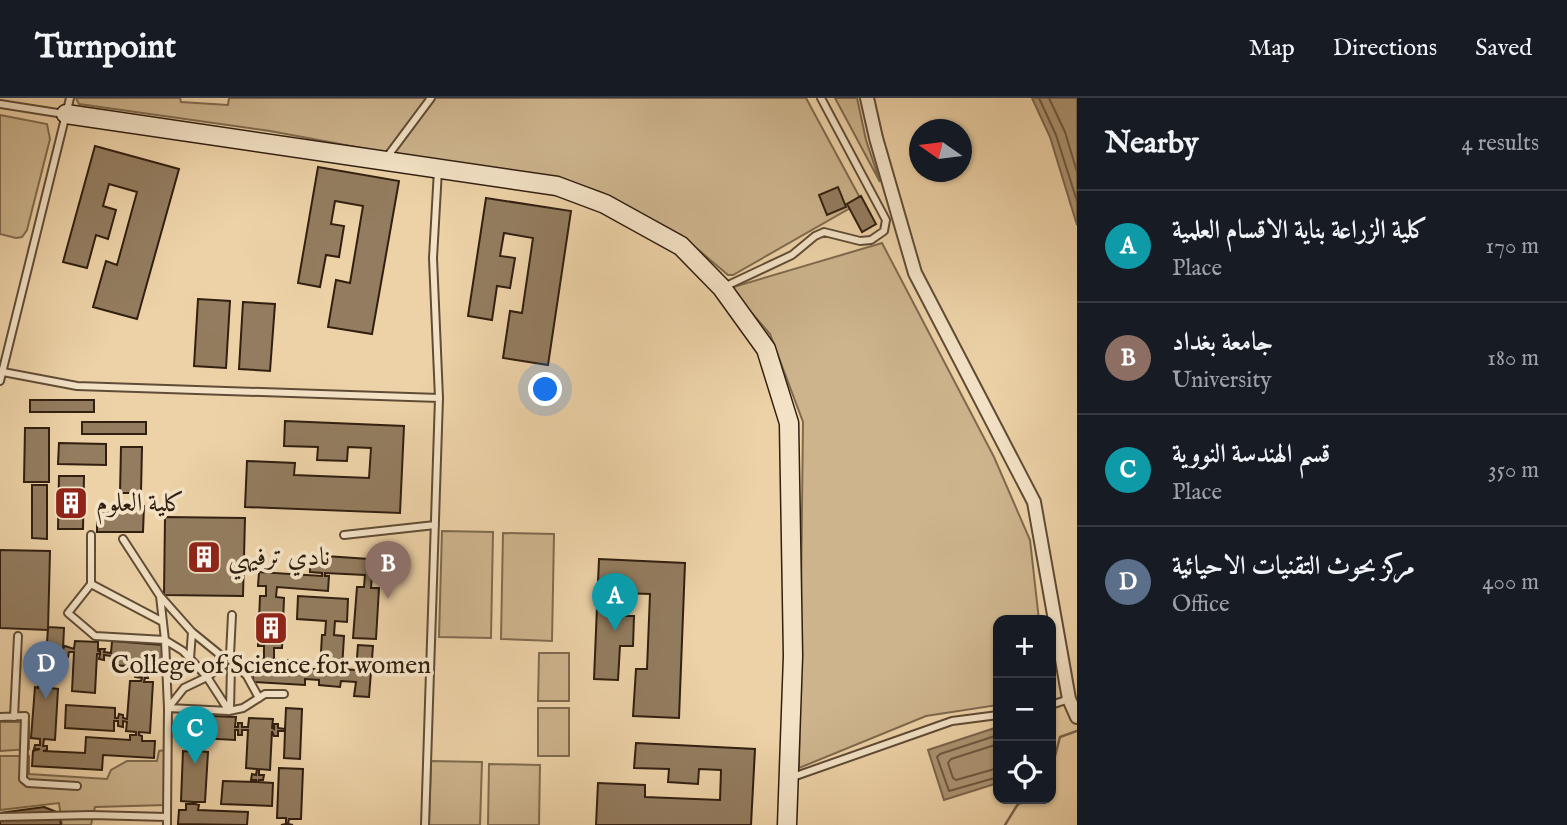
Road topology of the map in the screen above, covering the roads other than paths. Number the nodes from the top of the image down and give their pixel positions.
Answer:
1 (431, 98) edge
2 (821, 98) edge
3 (867, 98) edge
4 (0, 104) edge
5 (68, 106) edge
6 (384, 161) junction
7 (438, 169) junction
8 (722, 288) junction
9 (3, 372) junction
10 (0, 381) edge
11 (439, 398) junction
12 (435, 525) junction
13 (344, 534) dead end
14 (91, 535) dead end
15 (123, 539) dead end
16 (91, 584) junction
17 (160, 596) junction
18 (232, 615) dead end
19 (163, 622) junction
20 (192, 632) junction
21 (18, 636) dead end
22 (166, 640) junction
23 (190, 659) junction
24 (229, 662) junction
25 (207, 677) junction
26 (284, 694) dead end
27 (258, 698) junction
28 (1069, 699) junction
29 (1056, 703) edge
30 (168, 708) junction
31 (229, 711) junction
32 (14, 716) junction
33 (993, 716) edge
34 (0, 717) edge
35 (1077, 717) edge
36 (788, 778) junction
37 (78, 786) dead end
38 (0, 817) edge
39 (167, 821) edge
40 (425, 825) edge
41 (787, 825) edge

1 - 6 lane
2 - 8 lane
3 - 28 street
4 - 5 lane
5 - 6 street
5 - 9 lane
6 - 7 street
7 - 8 street
7 - 11 lane
8 - 36 street
9 - 10 lane
9 - 11 lane
11 - 12 lane
12 - 13 lane
12 - 40 lane
14 - 16 lane
15 - 17 lane
16 - 19 lane
16 - 22 lane
17 - 19 lane
17 - 20 lane
18 - 24 lane
19 - 22 lane
20 - 23 lane
20 - 24 lane
21 - 32 lane
22 - 23 lane
22 - 30 lane
23 - 25 lane
24 - 25 lane
24 - 27 lane
24 - 31 lane
25 - 30 lane
25 - 31 lane
26 - 27 lane
27 - 31 lane
28 - 29 lane
28 - 35 street
30 - 31 lane
30 - 39 lane
32 - 34 lane
32 - 37 lane
33 - 36 lane
36 - 41 street
38 - 39 lane

